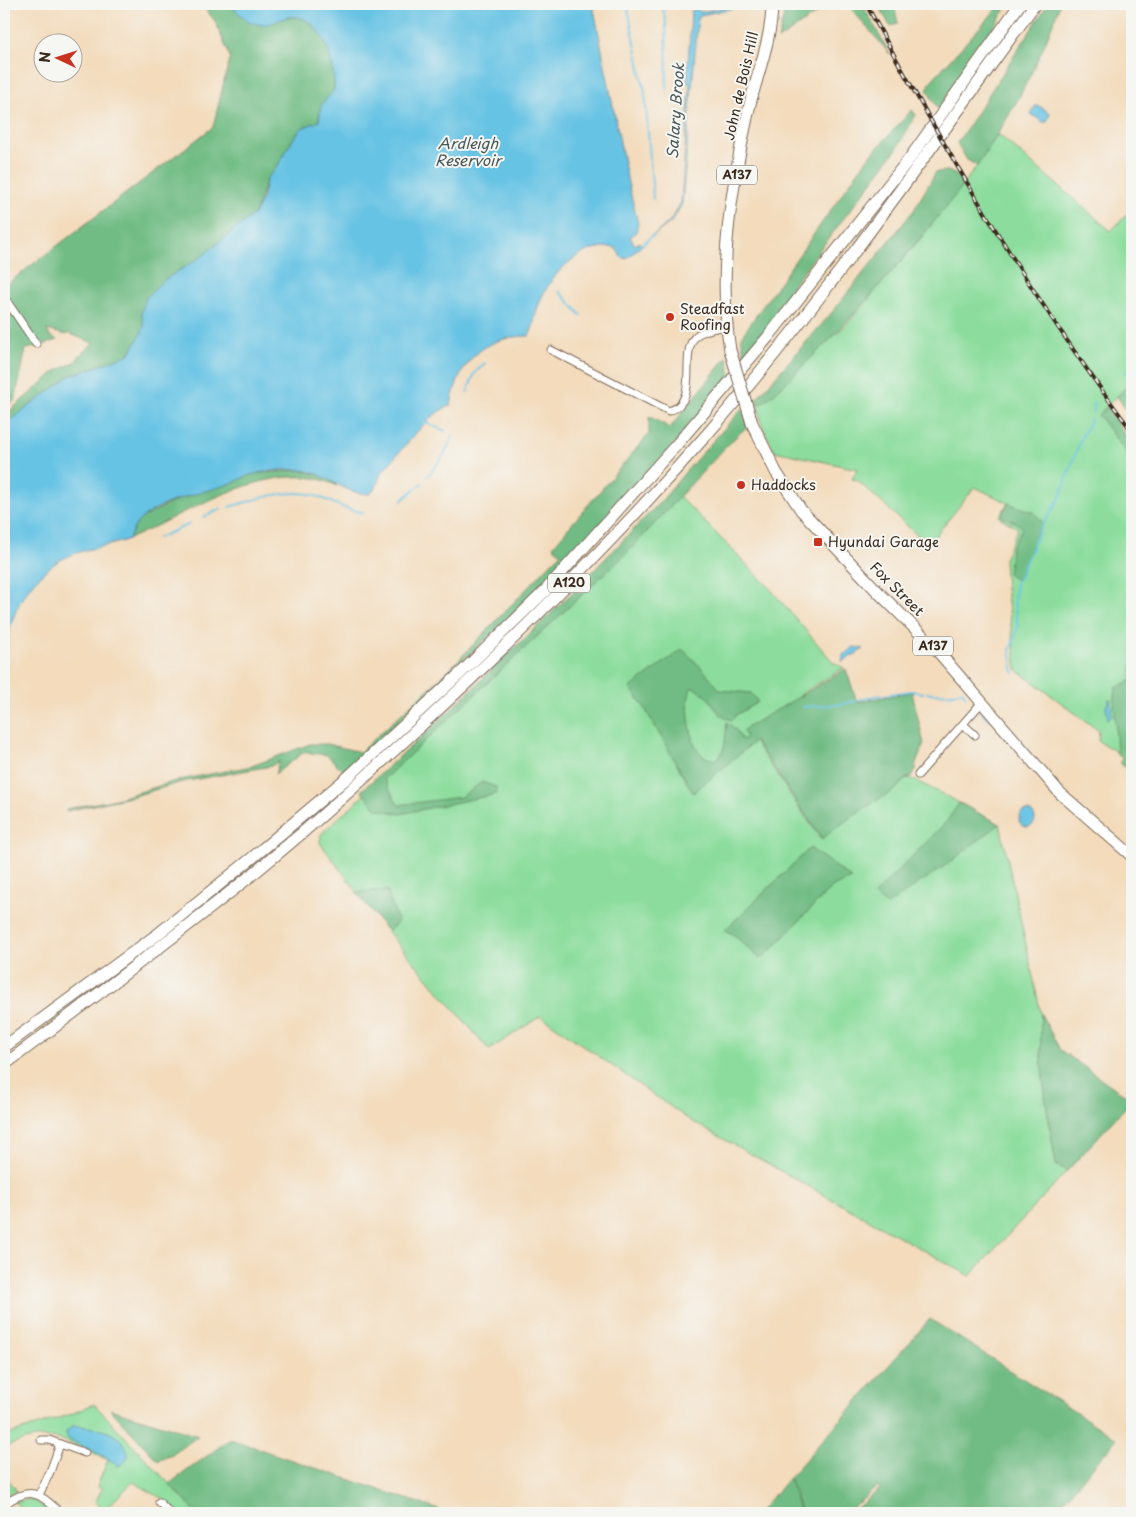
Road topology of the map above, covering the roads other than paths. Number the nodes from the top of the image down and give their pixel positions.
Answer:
1 (772, 4) edge
2 (1020, 4) edge
3 (1035, 4) edge
4 (4, 296) edge
5 (727, 326) junction
6 (36, 344) dead end
7 (551, 350) dead end
8 (738, 383) joint
9 (979, 706) junction
10 (963, 724) junction
11 (976, 735) dead end
12 (918, 775) dead end
13 (1132, 856) edge
14 (4, 1047) edge
15 (4, 1065) edge
16 (41, 1440) dead end
17 (60, 1444) junction
18 (85, 1453) dead end
19 (39, 1495) junction
20 (158, 1502) dead end
21 (4, 1505) edge
22 (60, 1513) edge
23 (168, 1513) edge

1 - 5 main road, John de Bois Hill / A137
2 - 14 main road, A120
3 - 15 main road, A120
4 - 6 street
5 - 7 street
5 - 8 main road, John de Bois Hill / A137, bridge
8 - 9 main road, Fox Street / A137, bridge
9 - 10 street
9 - 13 main road, Fox Street / A137
10 - 11 street
10 - 12 street
16 - 17 street
17 - 18 street
17 - 19 street
19 - 21 street
19 - 22 street
20 - 23 street

